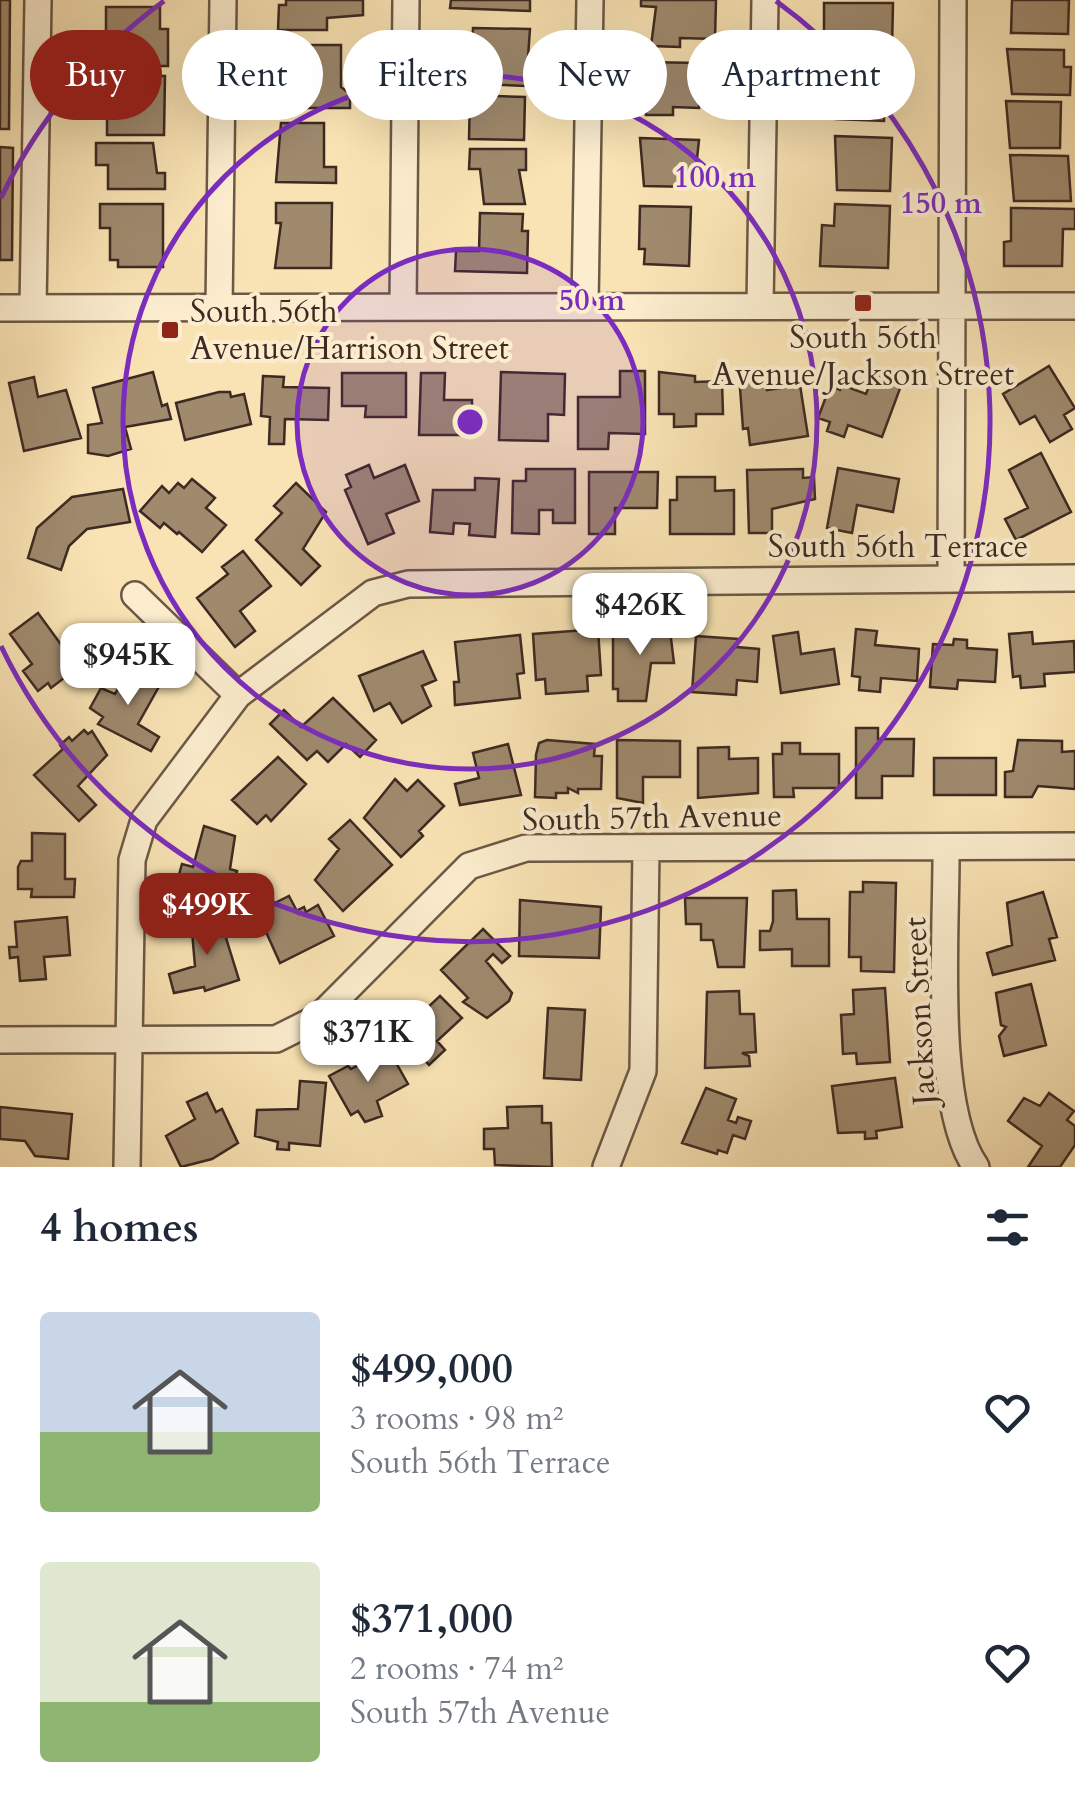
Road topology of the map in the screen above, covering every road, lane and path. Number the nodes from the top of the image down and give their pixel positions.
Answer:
1 (38, 0) edge
2 (223, 0) edge
3 (406, 0) edge
4 (590, 0) edge
5 (765, 0) edge
6 (953, 0) edge
7 (585, 304) junction
8 (403, 306) junction
9 (760, 306) junction
10 (1075, 306) edge
11 (0, 308) edge
12 (34, 308) junction
13 (219, 308) junction
14 (949, 308) junction
15 (951, 578) junction
16 (1075, 578) edge
17 (135, 595) dead end
18 (238, 696) junction
19 (1075, 846) edge
20 (946, 847) junction
21 (646, 848) junction
22 (0, 1040) edge
23 (130, 1043) junction
24 (127, 1167) edge
25 (606, 1167) edge
26 (976, 1167) edge

1 - 12 street
2 - 13 street
3 - 8 street
4 - 7 street
5 - 9 street
6 - 14 street
7 - 8 street
7 - 9 street
8 - 13 street
9 - 14 street
10 - 14 street
11 - 12 street
12 - 13 street
14 - 15 street
15 - 16 street, South 56th Terrace
15 - 18 street, South 56th Terrace
17 - 18 street
18 - 23 street, South 56th Terrace
19 - 20 street, South 57th Avenue
20 - 21 street, South 57th Avenue
20 - 26 street, Jackson Street
21 - 23 street, South 57th Avenue
21 - 25 street
22 - 23 street, South 57th Avenue
23 - 24 street, South 56th Terrace

